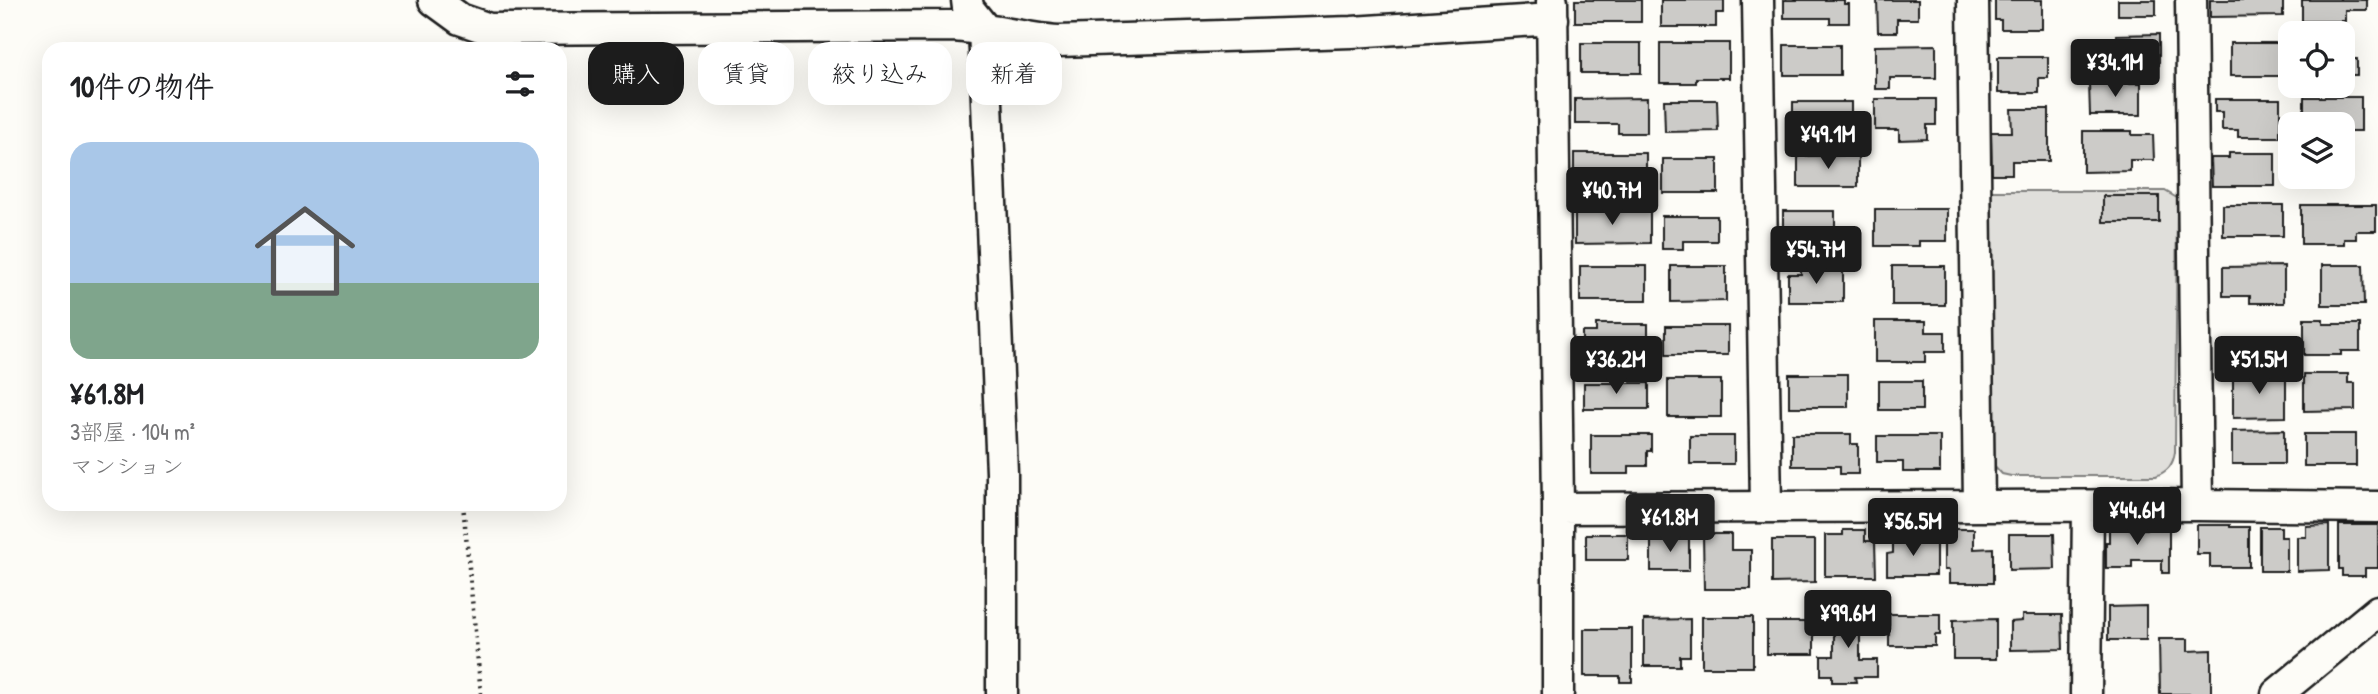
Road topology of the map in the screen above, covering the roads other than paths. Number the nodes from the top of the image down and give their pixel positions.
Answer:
1 (434, 0) edge
2 (967, 0) edge
3 (1758, 0) edge
4 (1973, 0) edge
5 (2191, 0) edge
6 (460, 10) edge
7 (1552, 10) edge
8 (984, 28) junction
9 (2197, 505) junction
10 (1766, 506) junction
11 (1979, 506) junction
12 (2088, 506) junction
13 (2378, 507) edge
14 (1558, 508) junction
15 (2378, 611) edge
16 (1002, 694) edge
17 (1558, 694) edge
18 (2086, 694) edge
19 (2277, 694) edge

1 - 6 street
2 - 8 street
3 - 10 street
4 - 11 street
5 - 9 street
6 - 8 street
7 - 8 street
7 - 14 street
8 - 16 street
9 - 12 street
9 - 13 street
10 - 11 street
10 - 14 street
11 - 12 street
12 - 18 street
14 - 17 street
15 - 19 street

